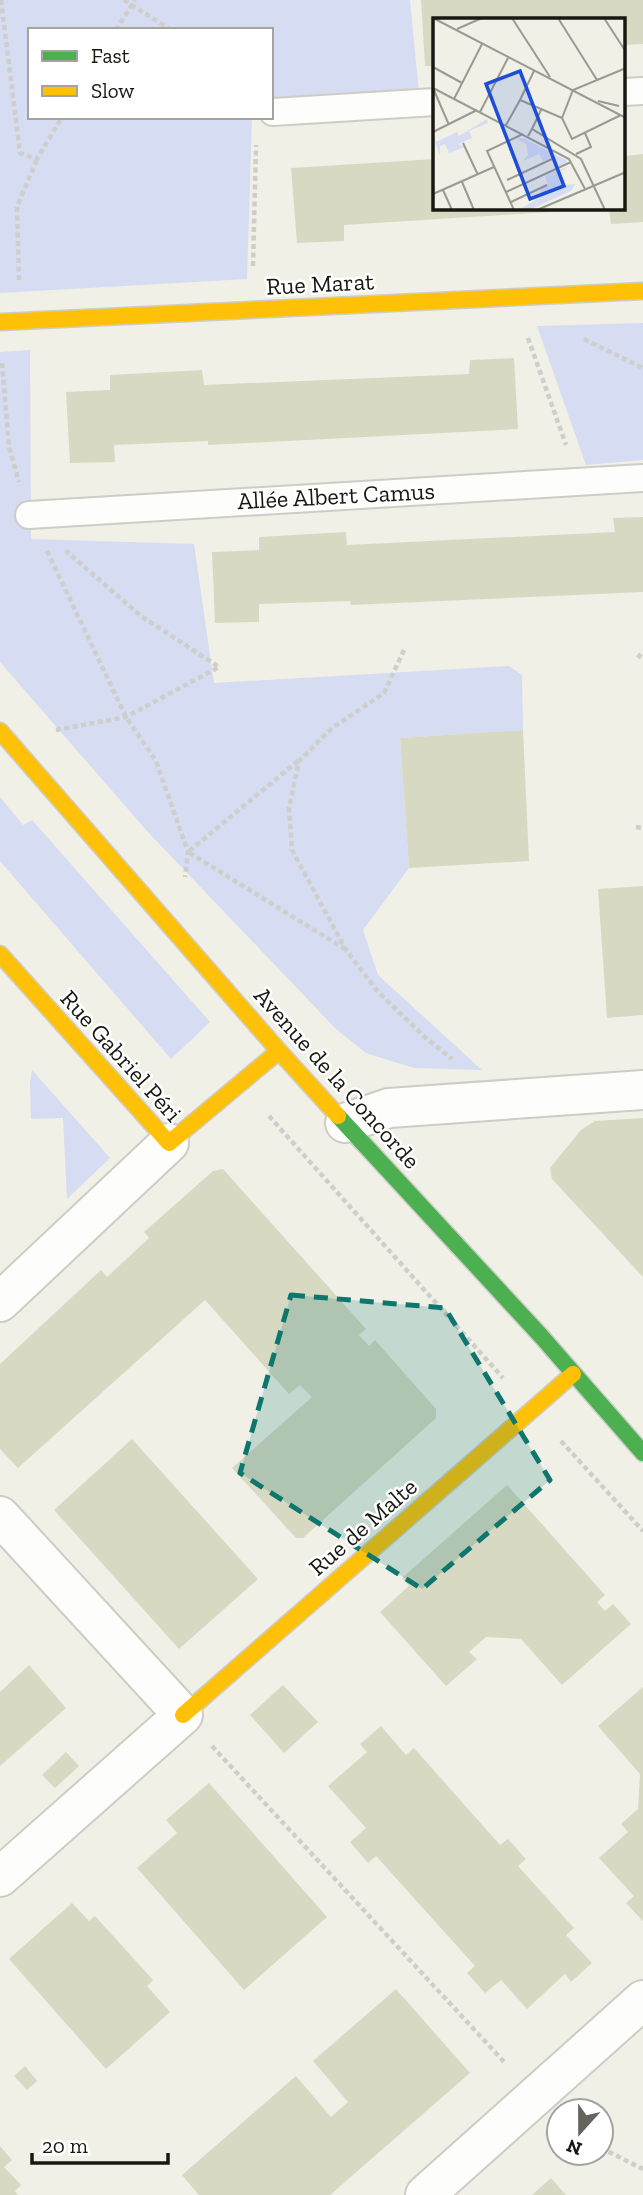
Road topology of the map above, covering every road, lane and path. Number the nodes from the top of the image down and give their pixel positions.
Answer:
1 (1, 0) edge
2 (124, 0) edge
3 (133, 2) edge
4 (117, 28) edge
5 (168, 28) edge
6 (433, 103) edge
7 (273, 112) dead end
8 (61, 119) edge
9 (256, 143) dead end
10 (37, 159) junction
11 (643, 291) edge
12 (514, 297) junction
13 (251, 310) junction
14 (20, 321) junction
15 (0, 322) edge
16 (1, 350) edge
17 (643, 478) edge
18 (579, 482) junction
19 (29, 515) junction
20 (404, 650) dead end
21 (643, 651) edge
22 (638, 658) dead end
23 (126, 717) junction
24 (3, 735) edge
25 (299, 761) junction
26 (636, 827) dead end
27 (643, 828) edge
28 (188, 852) junction
29 (177, 933) junction
30 (346, 950) junction
31 (0, 954) edge
32 (279, 1051) junction
33 (240, 1084) junction
34 (643, 1090) edge
35 (505, 1100) junction
36 (345, 1123) junction
37 (169, 1143) junction
38 (0, 1302) edge
39 (573, 1374) junction
40 (532, 1410) junction
41 (643, 1453) edge
42 (0, 1516) edge
43 (643, 1531) edge
44 (183, 1715) junction
45 (0, 1877) edge
46 (643, 2000) edge
47 (536, 2096) junction
48 (615, 2155) edge
49 (643, 2169) edge
50 (425, 2195) edge

1 - 10 path
2 - 3 path
3 - 4 path
3 - 5 path
6 - 7 lane
8 - 10 path
9 - 13 path
10 - 14 path
11 - 12 street, Rue Marat
12 - 13 street, Rue Marat
12 - 18 path
13 - 14 street, Rue Marat
14 - 15 street, Rue Marat
16 - 19 path
17 - 18 lane, Allée Albert Camus
18 - 19 lane, Allée Albert Camus
19 - 23 path
19 - 23 path
20 - 25 path
21 - 22 path
23 - 24 path
23 - 28 path
24 - 29 street, Avenue de la Concorde
25 - 28 path
25 - 30 path
26 - 27 path
28 - 29 path
28 - 30 path
29 - 32 street, Avenue de la Concorde
30 - 35 path
31 - 37 street, Rue Gabriel Péri
32 - 33 street, Rue Gabriel Péri
32 - 36 street, Avenue de la Concorde
33 - 37 street, Rue Gabriel Péri
33 - 40 path
34 - 35 street
35 - 36 street
36 - 39 street, Avenue de la Concorde
37 - 38 street
39 - 40 street, Rue de Malte
39 - 41 street, Avenue de la Concorde
40 - 43 path
40 - 44 street, Rue de Malte
42 - 44 street
44 - 45 street
44 - 47 path
46 - 47 street
47 - 50 street
48 - 49 path

